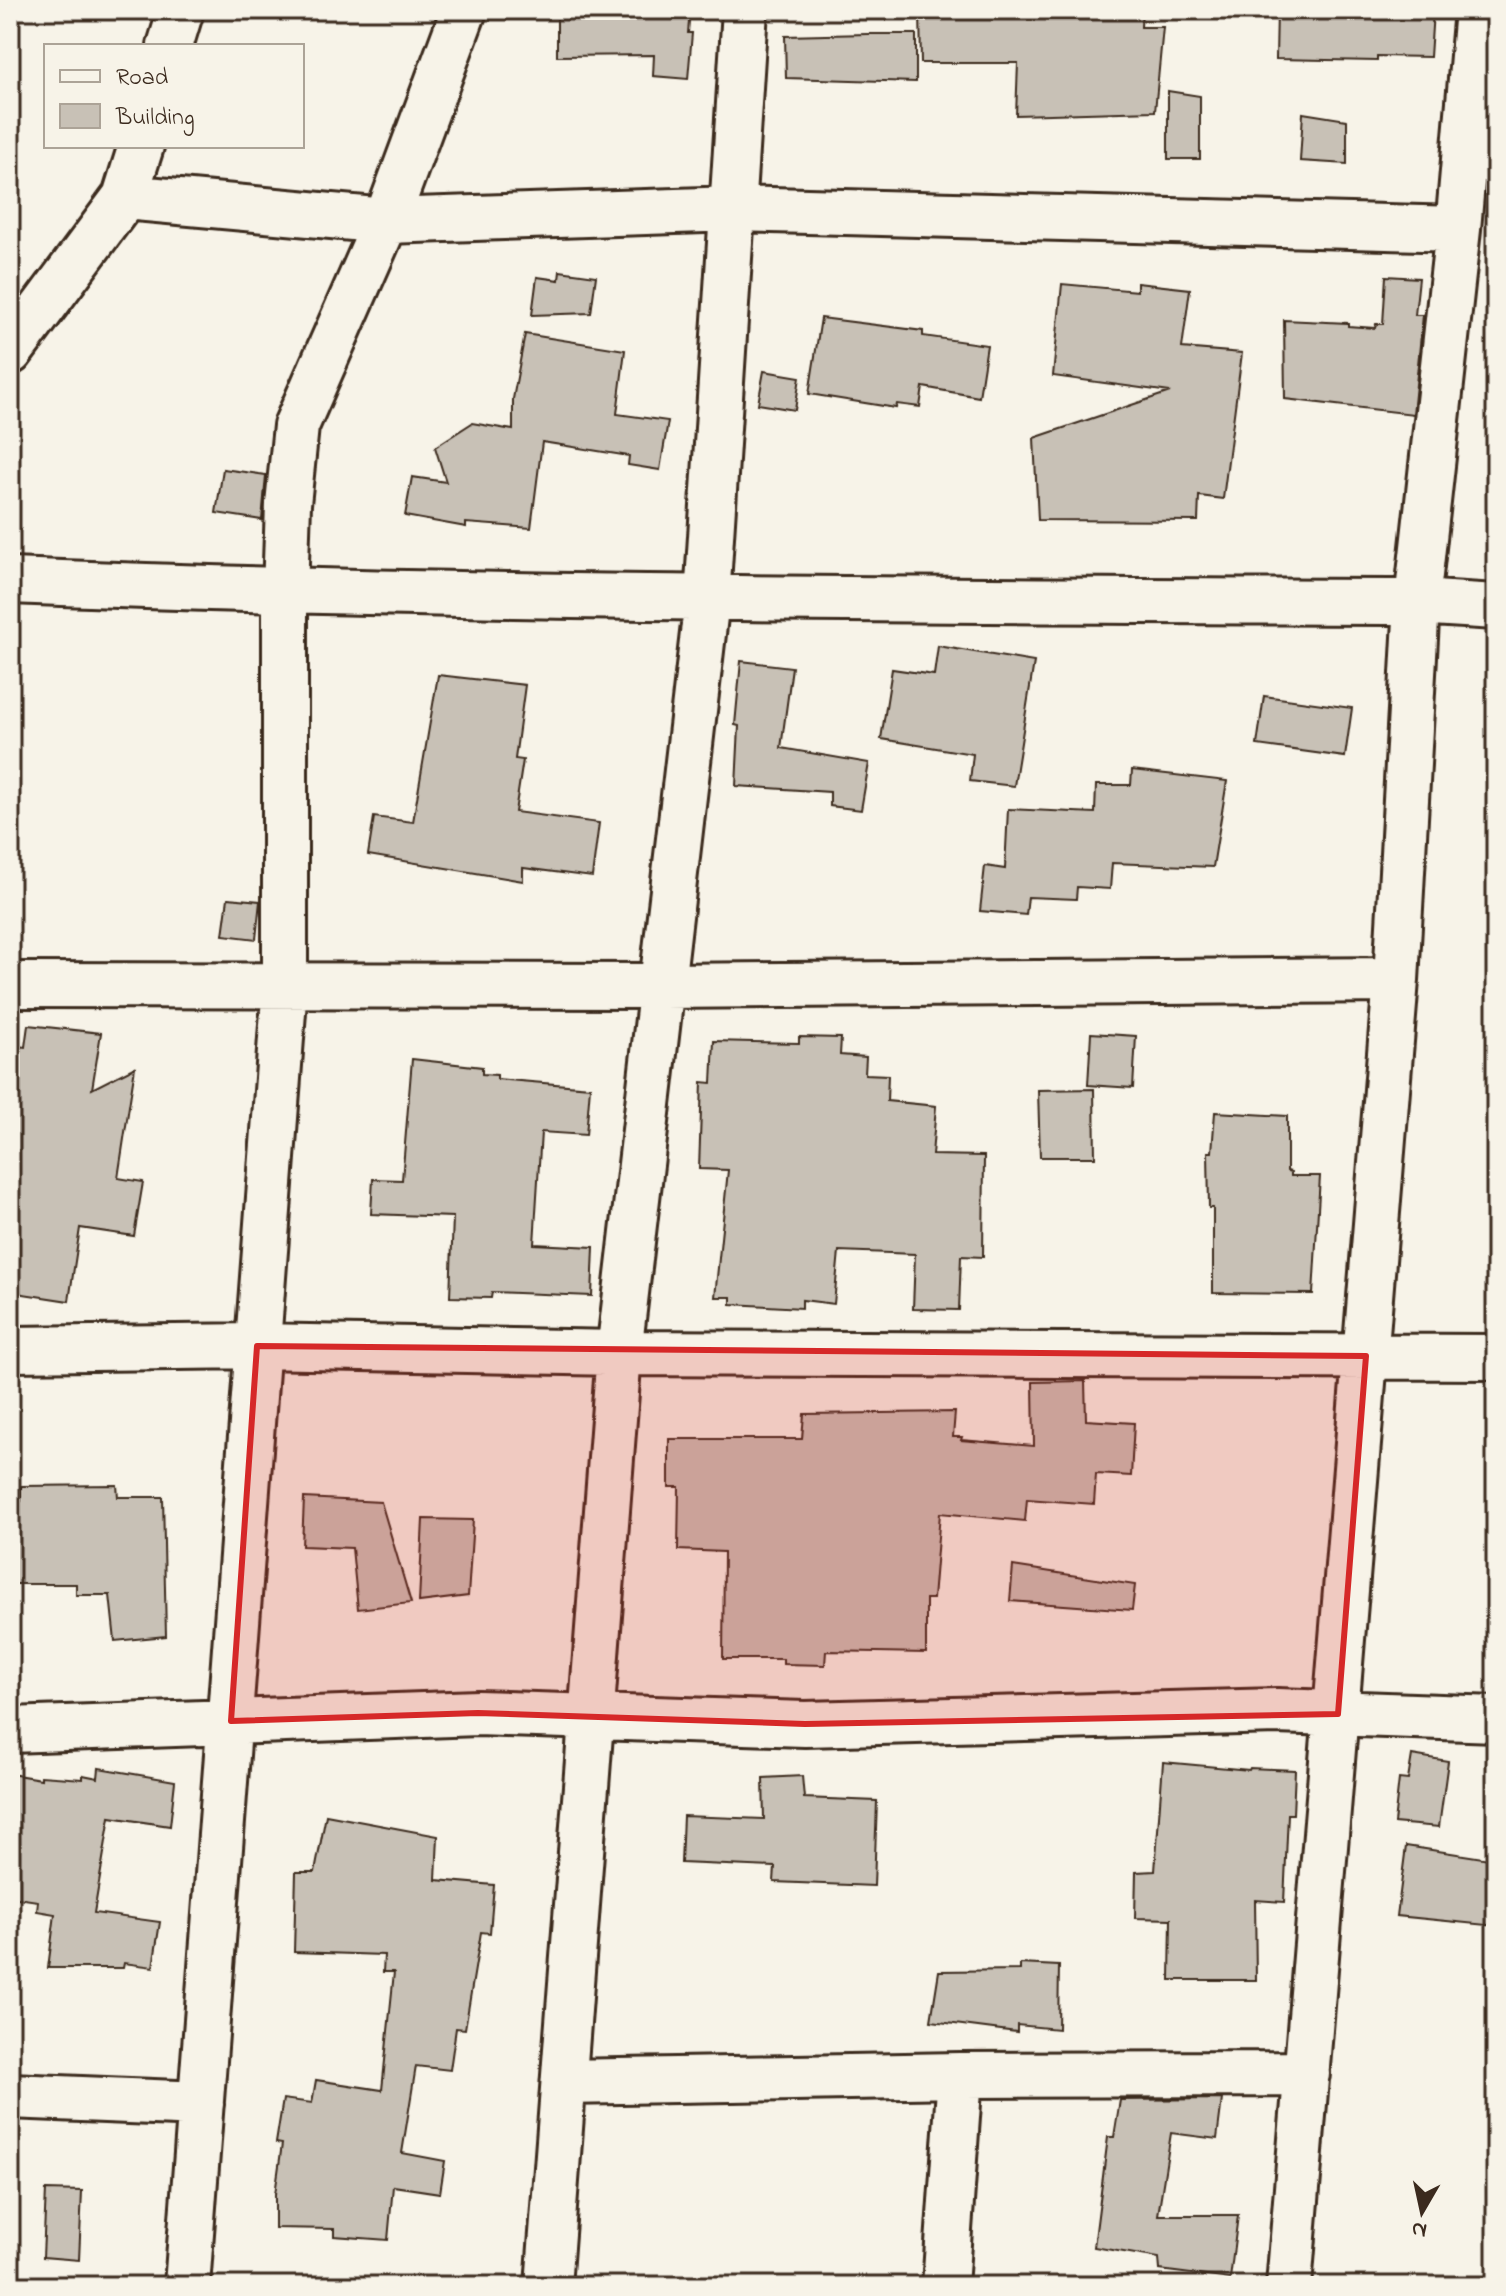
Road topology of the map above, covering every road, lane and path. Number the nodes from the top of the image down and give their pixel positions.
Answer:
1 (181, 10) edge
2 (464, 10) edge
3 (745, 10) edge
4 (1477, 10) edge
5 (171, 44) edge
6 (140, 148) edge
7 (125, 197) junction
8 (734, 209) junction
9 (386, 221) junction
10 (1458, 229) junction
11 (10, 352) edge
12 (10, 581) edge
13 (285, 592) junction
14 (707, 599) junction
15 (1417, 602) junction
16 (1496, 607) edge
17 (1396, 980) junction
18 (10, 985) edge
19 (285, 985) junction
20 (663, 986) junction
21 (257, 1346) junction
22 (10, 1349) edge
23 (619, 1353) junction
24 (1366, 1356) junction
25 (1496, 1357) edge
26 (1338, 1714) junction
27 (591, 1716) junction
28 (1496, 1719) edge
29 (231, 1721) junction
30 (10, 1730) edge
31 (1307, 2074) junction
32 (960, 2075) junction
33 (565, 2082) junction
34 (10, 2096) edge
35 (201, 2104) junction
36 (187, 2286) edge
37 (548, 2286) edge
38 (945, 2286) edge
39 (1289, 2286) edge

1 - 5 street
2 - 9 street
3 - 8 street
4 - 10 street
6 - 7 street
7 - 9 street
7 - 11 street
8 - 9 street
8 - 10 street
8 - 14 street
9 - 13 street
10 - 15 street
12 - 13 street
13 - 14 street
13 - 19 street
14 - 15 street
14 - 20 street
15 - 16 street
15 - 17 street
17 - 20 street
17 - 24 street
18 - 19 street
19 - 20 street
19 - 21 street
20 - 23 street
21 - 22 street
21 - 23 street
21 - 29 street
23 - 24 street
23 - 27 street
24 - 25 street
24 - 26 street
26 - 27 street
26 - 28 street
26 - 31 street
27 - 29 street
27 - 33 street
29 - 30 street
29 - 35 street
31 - 32 street
31 - 39 street
32 - 33 street
32 - 38 street
33 - 37 street
34 - 35 street
35 - 36 street

